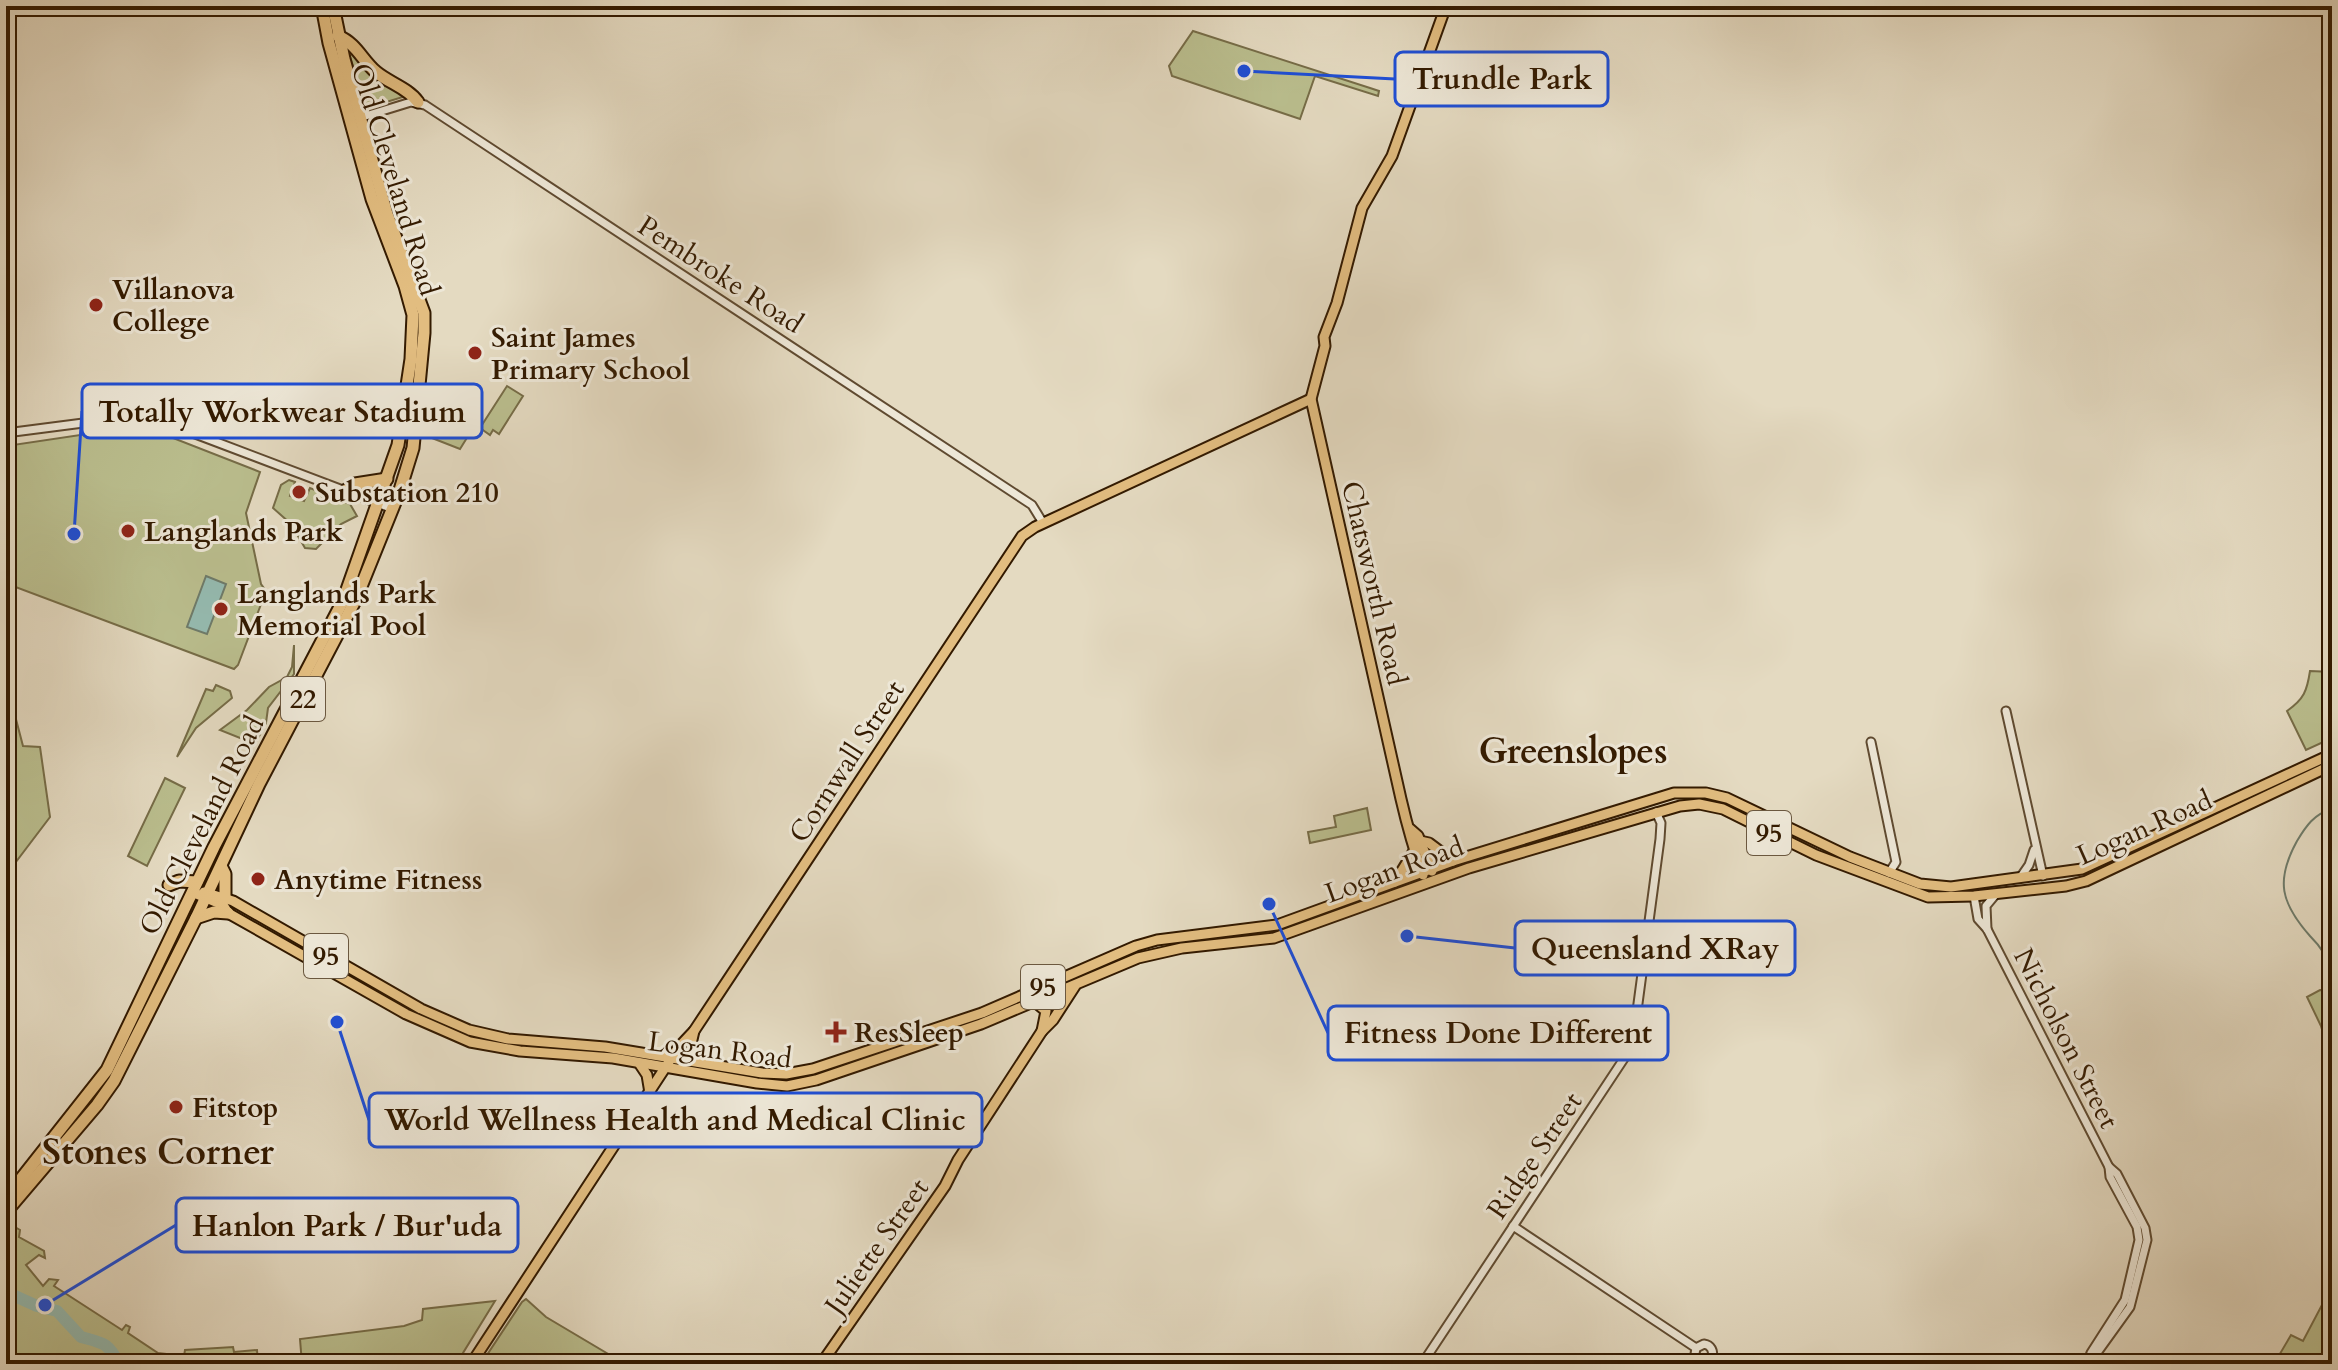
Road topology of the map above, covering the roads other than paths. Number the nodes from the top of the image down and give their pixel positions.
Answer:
1 (322, 6) edge
2 (333, 6) edge
3 (1446, 6) edge
4 (338, 36) junction
5 (418, 102) junction
6 (355, 120) junction
7 (1311, 399) junction
8 (6, 433) edge
9 (387, 479) junction
10 (345, 491) junction
11 (378, 503) junction
12 (393, 509) junction
13 (1043, 523) junction
14 (2006, 711) dead end
15 (1871, 742) dead end
16 (2332, 754) edge
17 (2332, 765) edge
18 (1646, 801) junction
19 (1656, 812) junction
20 (1779, 824) junction
21 (1774, 835) junction
22 (2034, 844) junction
23 (1417, 846) junction
24 (1453, 861) junction
25 (221, 866) junction
26 (1889, 873) junction
27 (1428, 875) junction
28 (2043, 876) junction
29 (1880, 880) junction
30 (2018, 880) junction
31 (1395, 882) junction
32 (2080, 883) junction
33 (169, 885) dead end
34 (195, 887) junction
35 (1974, 890) junction
36 (1996, 894) junction
37 (207, 895) junction
38 (225, 897) junction
39 (228, 913) junction
40 (196, 918) junction
41 (1987, 929) junction
42 (1077, 983) junction
43 (1035, 1002) junction
44 (454, 1030) junction
45 (694, 1031) junction
46 (1042, 1031) junction
47 (673, 1058) junction
48 (698, 1062) junction
49 (639, 1063) junction
50 (666, 1068) junction
51 (650, 1093) junction
52 (6, 1198) edge
53 (6, 1212) edge
54 (1513, 1226) junction
55 (1696, 1348) junction
56 (1712, 1358) junction
57 (1720, 1363) edge
58 (471, 1364) edge
59 (821, 1364) edge
60 (1422, 1364) edge
61 (2088, 1364) edge

1 - 6 highway, Old Cleveland Road / 22
2 - 4 highway, Old Cleveland Road / 22
3 - 7 main road, Chatsworth Road
4 - 5 highway
4 - 6 highway, Old Cleveland Road / 22
5 - 6 street
5 - 13 street, Pembroke Road
6 - 9 highway, Old Cleveland Road / 22
6 - 12 highway, Old Cleveland Road / 22
7 - 13 main road, Cornwall Street
7 - 23 main road, Chatsworth Road
8 - 10 street
9 - 10 highway
9 - 11 highway, Old Cleveland Road / 22
10 - 11 street
11 - 12 street
11 - 34 highway, Old Cleveland Road / 22
12 - 25 highway, Old Cleveland Road / 22
13 - 45 main road, Cornwall Street
14 - 22 street
15 - 26 street
16 - 28 main road, Logan Road / 95
17 - 32 main road, Logan Road / 95
18 - 19 main road
18 - 20 main road, Logan Road / 95
18 - 24 main road, Logan Road / 95
19 - 21 main road, Logan Road / 95
19 - 27 main road, Logan Road / 95
19 - 54 street, Ridge Street
20 - 21 main road
20 - 26 main road, Logan Road / 95
21 - 29 main road, Logan Road / 95
22 - 28 street
22 - 30 street
23 - 24 main road
23 - 27 main road, Chatsworth Road
23 - 31 main road
24 - 27 main road, Logan Road / 95
25 - 37 highway, Old Cleveland Road / 22
25 - 38 highway
26 - 29 main road
26 - 35 main road, Logan Road / 95
27 - 31 main road, Logan Road / 95
27 - 42 main road, Logan Road / 95
28 - 30 main road, Logan Road / 95
28 - 32 main road
29 - 35 main road, Logan Road / 95
30 - 35 main road, Logan Road / 95
31 - 48 main road, Logan Road / 95
32 - 36 main road, Logan Road / 95
33 - 34 highway
34 - 37 main road, 95
34 - 52 highway, Old Cleveland Road / 22
35 - 36 main road, Logan Road / 95
35 - 41 street, Nicholson Street
36 - 41 street, Nicholson Street
37 - 38 main road, 95
37 - 39 main road, 95
37 - 40 highway, Old Cleveland Road / 22
38 - 44 main road, 95
39 - 40 highway
39 - 44 main road, 95
40 - 53 highway, Old Cleveland Road / 22
41 - 61 street, Nicholson Street
42 - 43 main road, Logan Road / 95
42 - 46 main road, Juliette Street
43 - 46 main road
43 - 50 main road, Logan Road / 95
44 - 47 main road, Logan Road / 95
44 - 49 main road, Logan Road / 95
45 - 47 main road, Cornwall Street
45 - 48 main road
46 - 59 main road, Juliette Street
47 - 48 main road, Logan Road / 95
47 - 50 main road, Cornwall Street
49 - 50 main road, Logan Road / 95
49 - 51 main road
50 - 51 main road
51 - 58 main road
54 - 55 street
54 - 60 street, Ridge Street
55 - 56 street
55 - 56 street
56 - 57 street

